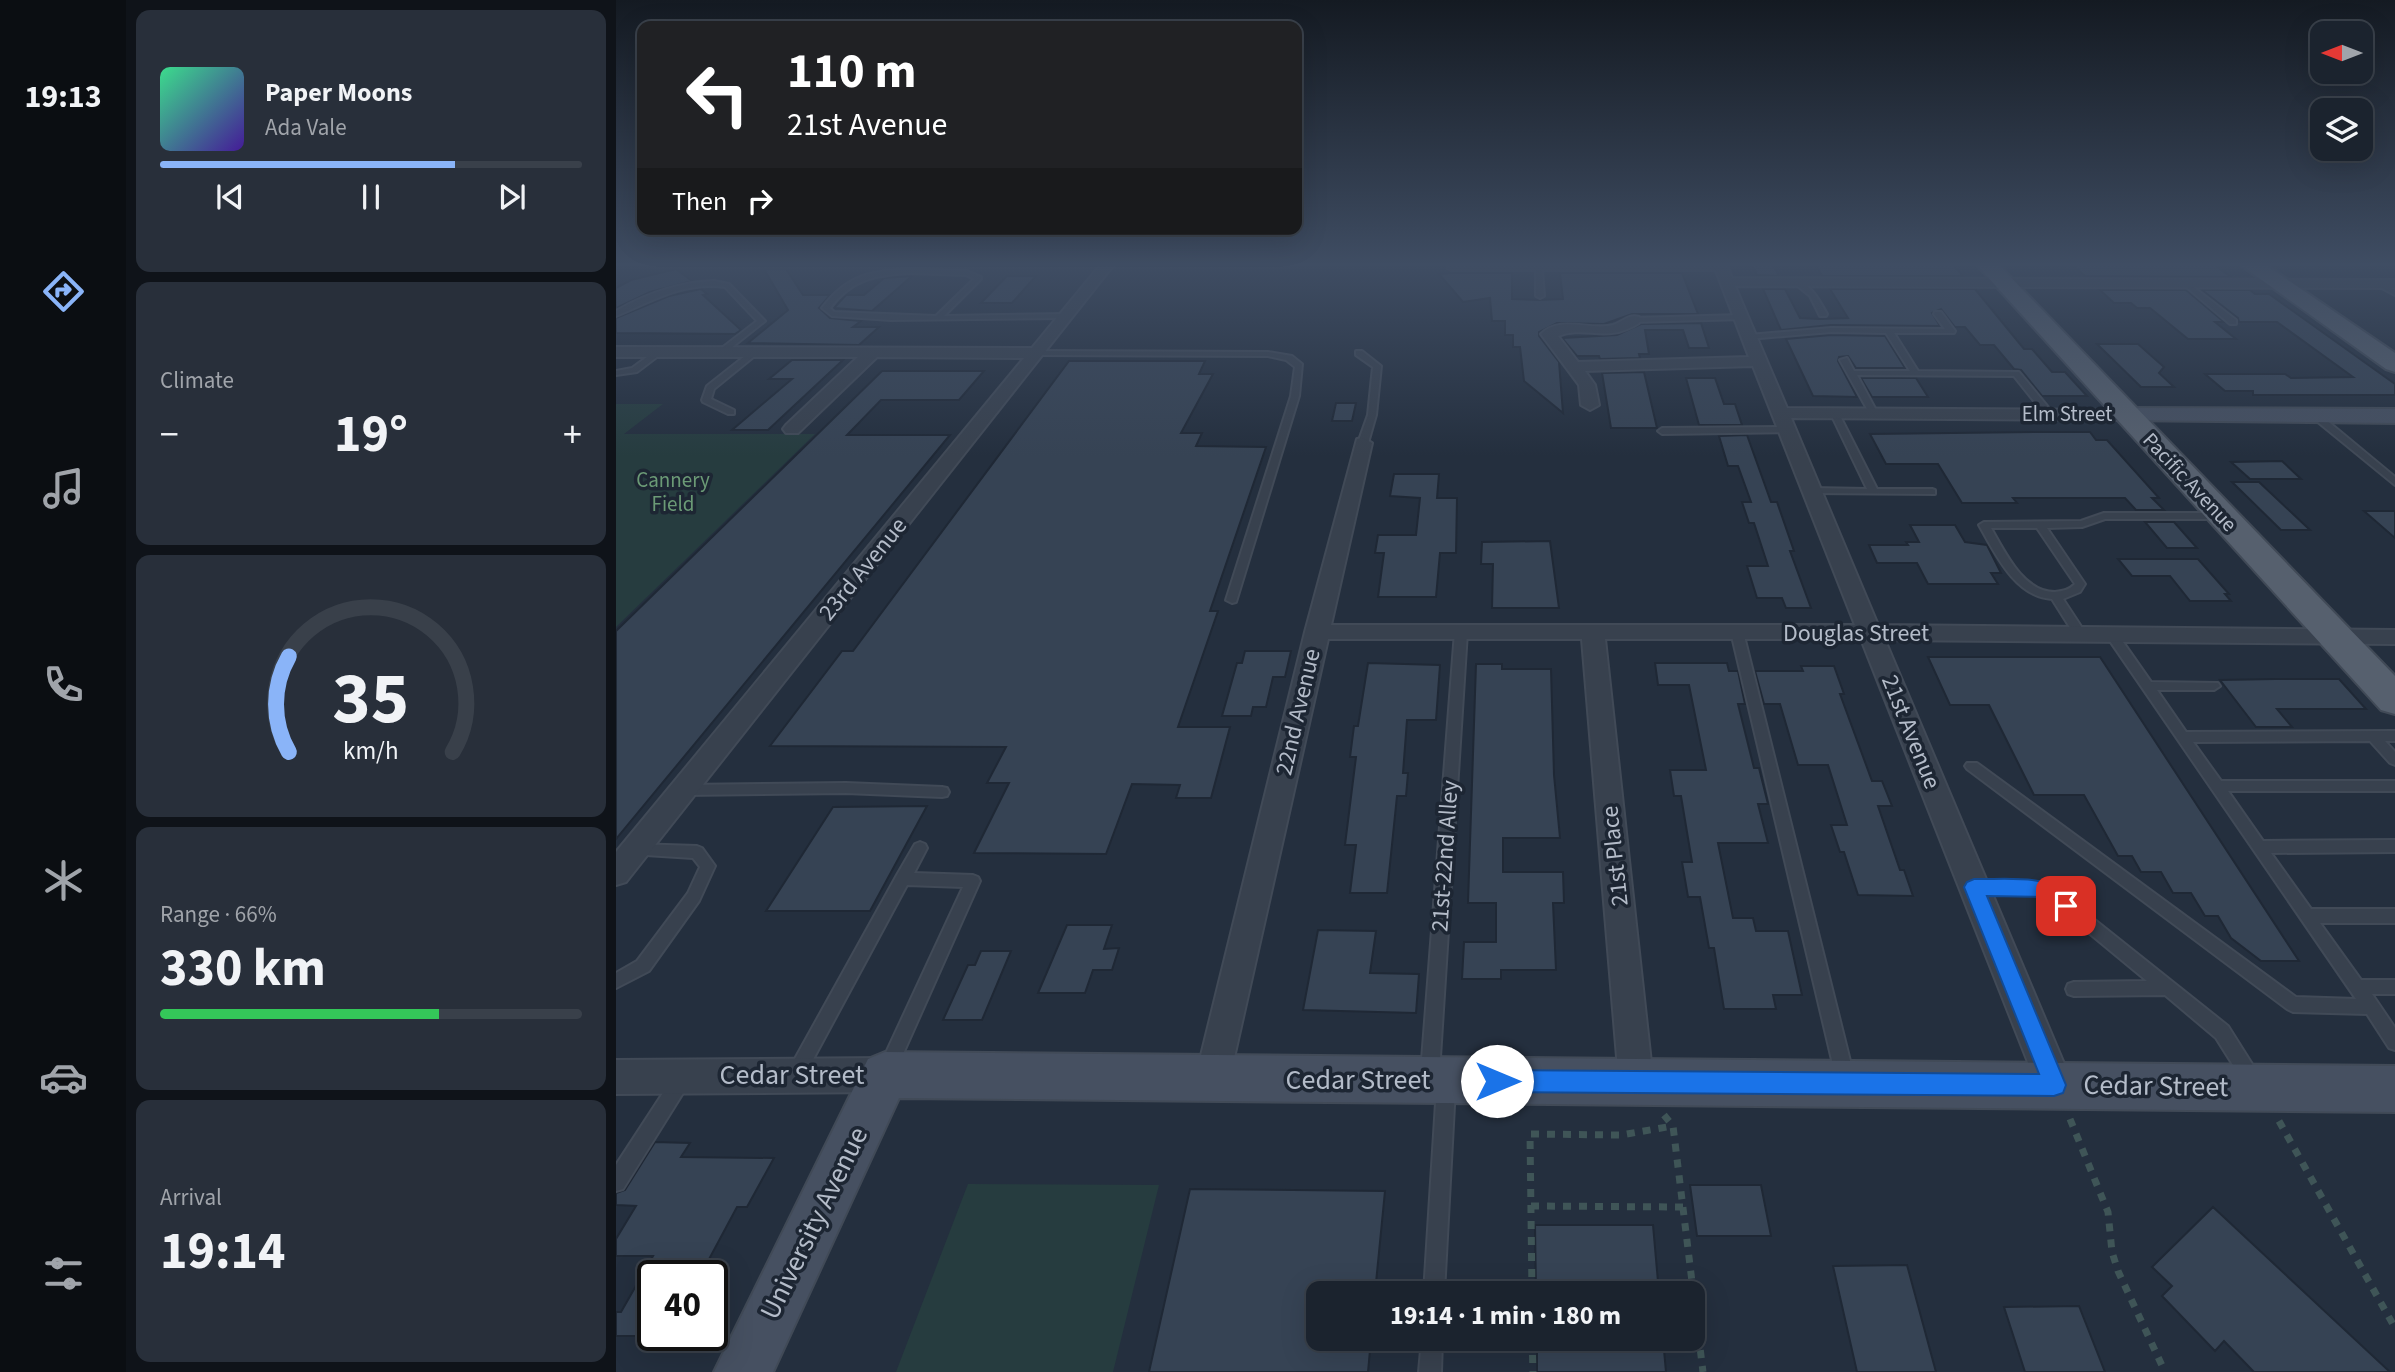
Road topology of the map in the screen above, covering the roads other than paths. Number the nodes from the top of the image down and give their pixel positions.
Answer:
1 (753, 327) edge
2 (1059, 327) edge
3 (1623, 327) edge
4 (1745, 327) edge
5 (1948, 327) edge
6 (2045, 327) edge
7 (2340, 327) edge
8 (1888, 330) junction
9 (1749, 337) junction
10 (616, 352) edge
11 (658, 353) junction
12 (1037, 353) junction
13 (1359, 353) dead end
14 (718, 354) junction
15 (753, 354) junction
16 (871, 354) junction
17 (1844, 360) dead end
18 (1759, 361) junction
19 (2395, 365) edge
20 (1575, 367) junction
21 (616, 373) edge
22 (1851, 373) junction
23 (1915, 373) junction
24 (1590, 405) dead end
25 (731, 412) dead end
26 (1835, 414) junction
27 (1874, 414) junction
28 (2049, 414) junction
29 (2127, 415) junction
30 (2316, 416) junction
31 (2395, 416) edge
32 (1784, 421) junction
33 (792, 429) dead end
34 (1662, 431) dead end
35 (1363, 443) joint
36 (2395, 482) edge
37 (1812, 491) junction
38 (1873, 492) junction
39 (1932, 492) dead end
40 (2222, 516) junction
41 (2040, 525) junction
42 (2055, 596) junction
43 (1232, 600) dead end
44 (1317, 632) junction
45 (1461, 632) junction
46 (1593, 632) junction
47 (1737, 632) junction
48 (1870, 632) junction
49 (2080, 634) junction
50 (2112, 635) junction
51 (2336, 637) junction
52 (2395, 637) edge
53 (2148, 686) junction
54 (2214, 686) dead end
55 (2395, 700) edge
56 (2373, 736) junction
57 (2395, 736) edge
58 (2183, 737) junction
59 (2395, 760) edge
60 (1972, 766) dead end
61 (2217, 786) junction
62 (2395, 786) edge
63 (684, 790) junction
64 (942, 792) dead end
65 (2395, 846) edge
66 (2259, 847) junction
67 (920, 848) dead end
68 (635, 850) junction
69 (616, 873) edge
70 (902, 879) junction
71 (1974, 887) junction
72 (2307, 916) junction
73 (2395, 916) edge
74 (616, 981) edge
75 (2357, 987) junction
76 (2395, 987) edge
77 (2167, 988) junction
78 (2074, 989) dead end
79 (2371, 1007) junction
80 (2395, 1042) edge
81 (885, 1074) junction
82 (795, 1075) junction
83 (684, 1076) junction
84 (616, 1077) edge
85 (1212, 1080) junction
86 (1438, 1080) junction
87 (1636, 1081) junction
88 (1846, 1083) junction
89 (2054, 1085) junction
90 (2257, 1087) junction
91 (2395, 1088) edge
92 (616, 1182) edge
93 (1434, 1281) edge
94 (1431, 1351) edge
95 (743, 1372) edge
96 (1430, 1372) edge

1 - 14 lane
2 - 12 street, 23rd Avenue
3 - 20 street
4 - 9 street, 21st Avenue
5 - 8 lane
6 - 29 main road, Pacific Avenue
7 - 19 main road
8 - 9 lane
8 - 23 lane
9 - 18 street, 21st Avenue
10 - 11 street
11 - 14 street
11 - 21 lane
12 - 16 street
12 - 43 lane
12 - 63 street, 23rd Avenue
13 - 35 lane, 22nd Avenue
14 - 15 street
15 - 16 street
15 - 25 lane
16 - 33 street
17 - 22 lane
18 - 20 street
18 - 32 street, 21st Avenue
20 - 24 street
22 - 23 lane
22 - 27 lane
23 - 28 lane
26 - 27 street, Elm Street
26 - 32 street, Elm Street
26 - 38 lane
27 - 28 street, Elm Street
28 - 29 street, Elm Street
29 - 30 street, Elm Street
29 - 40 main road, Pacific Avenue
30 - 31 street, Elm Street
30 - 36 lane
32 - 34 lane
32 - 37 street, 21st Avenue
35 - 44 street, 22nd Avenue
37 - 38 lane
37 - 48 street, 21st Avenue
38 - 39 lane
40 - 41 lane
40 - 51 main road, Pacific Avenue
41 - 42 lane
41 - 42 lane
42 - 49 lane
44 - 45 street, Douglas Street
44 - 85 street, 22nd Avenue
45 - 46 street, Douglas Street
45 - 86 lane, 21st-22nd Alley
46 - 47 street, Douglas Street
46 - 87 street, 21st Place
47 - 48 street, Douglas Street
47 - 88 lane
48 - 49 street, Douglas Street
48 - 71 street, 21st Avenue
49 - 50 street, Douglas Street
50 - 51 street, Douglas Street
50 - 53 lane
51 - 52 street, Douglas Street
51 - 55 main road, Pacific Avenue
53 - 54 lane
53 - 58 lane
56 - 57 lane
56 - 58 lane
56 - 59 lane
58 - 61 lane
60 - 79 lane
61 - 62 lane
61 - 66 lane
63 - 64 lane
63 - 68 street, 23rd Avenue
65 - 66 lane
66 - 72 lane
67 - 70 lane
68 - 69 street, 23rd Avenue
68 - 74 lane
70 - 81 lane
70 - 82 lane
71 - 77 lane
71 - 89 street, 21st Avenue
72 - 73 lane
72 - 75 lane
75 - 76 lane
75 - 79 lane
77 - 78 lane
77 - 90 lane
79 - 80 lane
81 - 82 street, Cedar Street
81 - 85 street, Cedar Street
81 - 95 street, University Avenue
82 - 83 street, Cedar Street
83 - 84 street, Cedar Street
83 - 92 lane
85 - 86 street, Cedar Street
86 - 87 street, Cedar Street
86 - 93 lane, 21st-22nd Alley
87 - 88 street, Cedar Street
88 - 89 street, Cedar Street
89 - 90 street, Cedar Street
90 - 91 street, Cedar Street
94 - 96 lane

